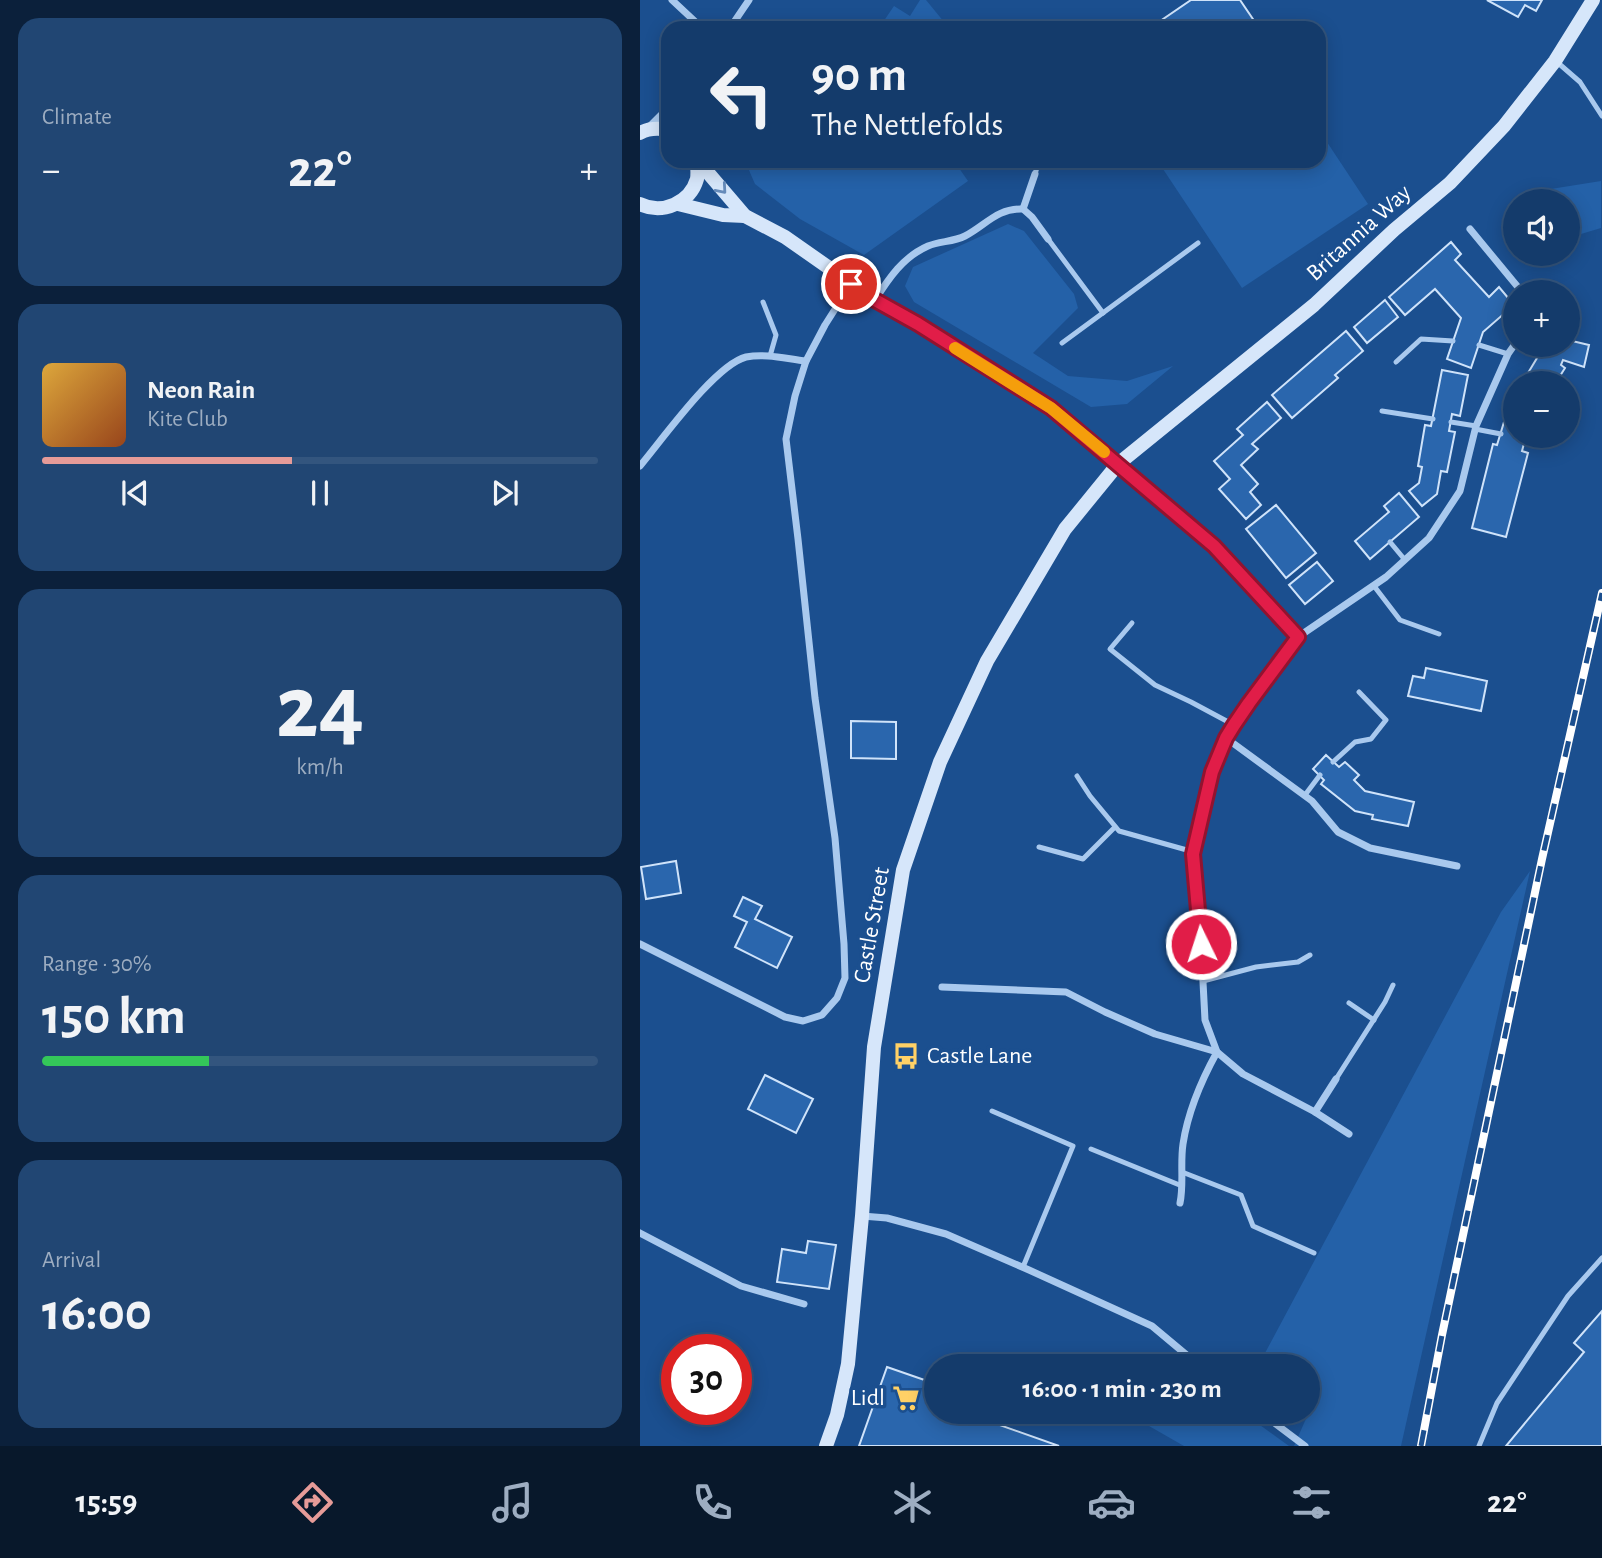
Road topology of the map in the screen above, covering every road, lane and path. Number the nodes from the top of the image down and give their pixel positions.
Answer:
1 (672, 0) edge
2 (749, 0) edge
3 (1593, 0) edge
4 (694, 21) edge
5 (735, 21) edge
6 (1555, 61) junction
7 (661, 114) edge
8 (1601, 116) edge
9 (661, 128) edge
10 (643, 131) edge
11 (697, 168) edge
12 (703, 168) edge
13 (1037, 168) edge
14 (1035, 174) joint
15 (640, 204) edge
16 (678, 204) junction
17 (1023, 209) junction
18 (745, 216) junction
19 (1470, 229) dead end
20 (1048, 239) joint
21 (1198, 243) dead end
22 (1512, 280) edge
23 (851, 284) junction
24 (875, 300) junction
25 (763, 302) dead end
26 (1103, 313) junction
27 (1453, 341) dead end
28 (1062, 343) dead end
29 (1479, 345) dead end
30 (1503, 352) edge
31 (770, 356) junction
32 (1507, 357) edge
33 (806, 361) junction
34 (1396, 362) dead end
35 (1382, 411) dead end
36 (1433, 419) dead end
37 (1451, 422) dead end
38 (1476, 427) junction
39 (1501, 434) dead end
40 (1118, 464) junction
41 (640, 466) edge
42 (1390, 542) dead end
43 (1405, 560) junction
44 (1374, 586) junction
45 (1132, 623) dead end
46 (1439, 634) dead end
47 (1298, 637) junction
48 (1359, 692) dead end
49 (1234, 725) junction
50 (1226, 738) junction
51 (1333, 762) dead end
52 (1320, 775) dead end
53 (1077, 776) dead end
54 (1304, 796) junction
55 (1115, 827) junction
56 (1039, 847) dead end
57 (1194, 852) junction
58 (1457, 866) dead end
59 (640, 944) edge
60 (1310, 955) dead end
61 (1203, 981) junction
62 (1393, 985) dead end
63 (942, 987) dead end
64 (1349, 1003) dead end
65 (1374, 1020) junction
66 (1217, 1052) junction
67 (1336, 1079) joint
68 (992, 1111) dead end
69 (1316, 1112) junction
70 (1349, 1134) dead end
71 (1091, 1149) dead end
72 (1182, 1172) junction
73 (1182, 1186) junction
74 (1180, 1203) dead end
75 (862, 1216) junction
76 (640, 1233) edge
77 (1314, 1253) dead end
78 (1601, 1258) edge
79 (1023, 1267) junction
80 (804, 1304) dead end
81 (1185, 1354) edge
82 (1276, 1424) edge
83 (826, 1446) edge
84 (1305, 1446) edge
85 (1479, 1446) edge

1 - 4 street
2 - 5 street
3 - 6 street, Britannia Way
6 - 8 lane
6 - 40 street, Britannia Way
7 - 10 street
9 - 10 street
11 - 16 street
12 -> 18 street
13 - 14 lane
14 - 17 street
15 - 16 street
16 - 18 street
17 - 20 street
17 - 24 street
18 - 23 street
19 - 22 street
20 - 26 lane
21 - 26 lane
23 - 24 street
23 - 33 street, Castle Street
24 - 40 street
25 - 31 lane
26 - 28 lane
27 - 34 lane
29 - 30 lane
31 - 33 street
31 - 41 street
32 - 38 street
33 - 59 street, Castle Street
35 - 36 lane
37 - 38 lane
38 - 39 lane
38 - 43 street
40 - 47 street
40 - 75 street, Castle Street
42 - 43 lane
43 - 44 street
44 - 46 lane
44 - 47 street
45 - 49 lane
47 - 49 street
48 - 51 lane
49 - 50 street
50 - 54 street
50 - 57 street
52 - 54 lane
53 - 55 lane
54 - 58 street
55 - 56 lane
55 - 57 lane
57 - 61 street
60 - 61 lane
61 - 66 street
62 - 65 lane
63 - 66 street
64 - 65 lane
65 - 67 lane
66 - 69 street
66 - 72 street
67 - 69 street
68 - 79 lane
69 - 70 street
71 - 73 lane
72 - 73 street
72 - 77 lane
73 - 74 street
75 - 79 street
75 - 83 street, Castle Street
76 - 80 street
78 - 85 lane
79 - 81 street
82 - 84 street

